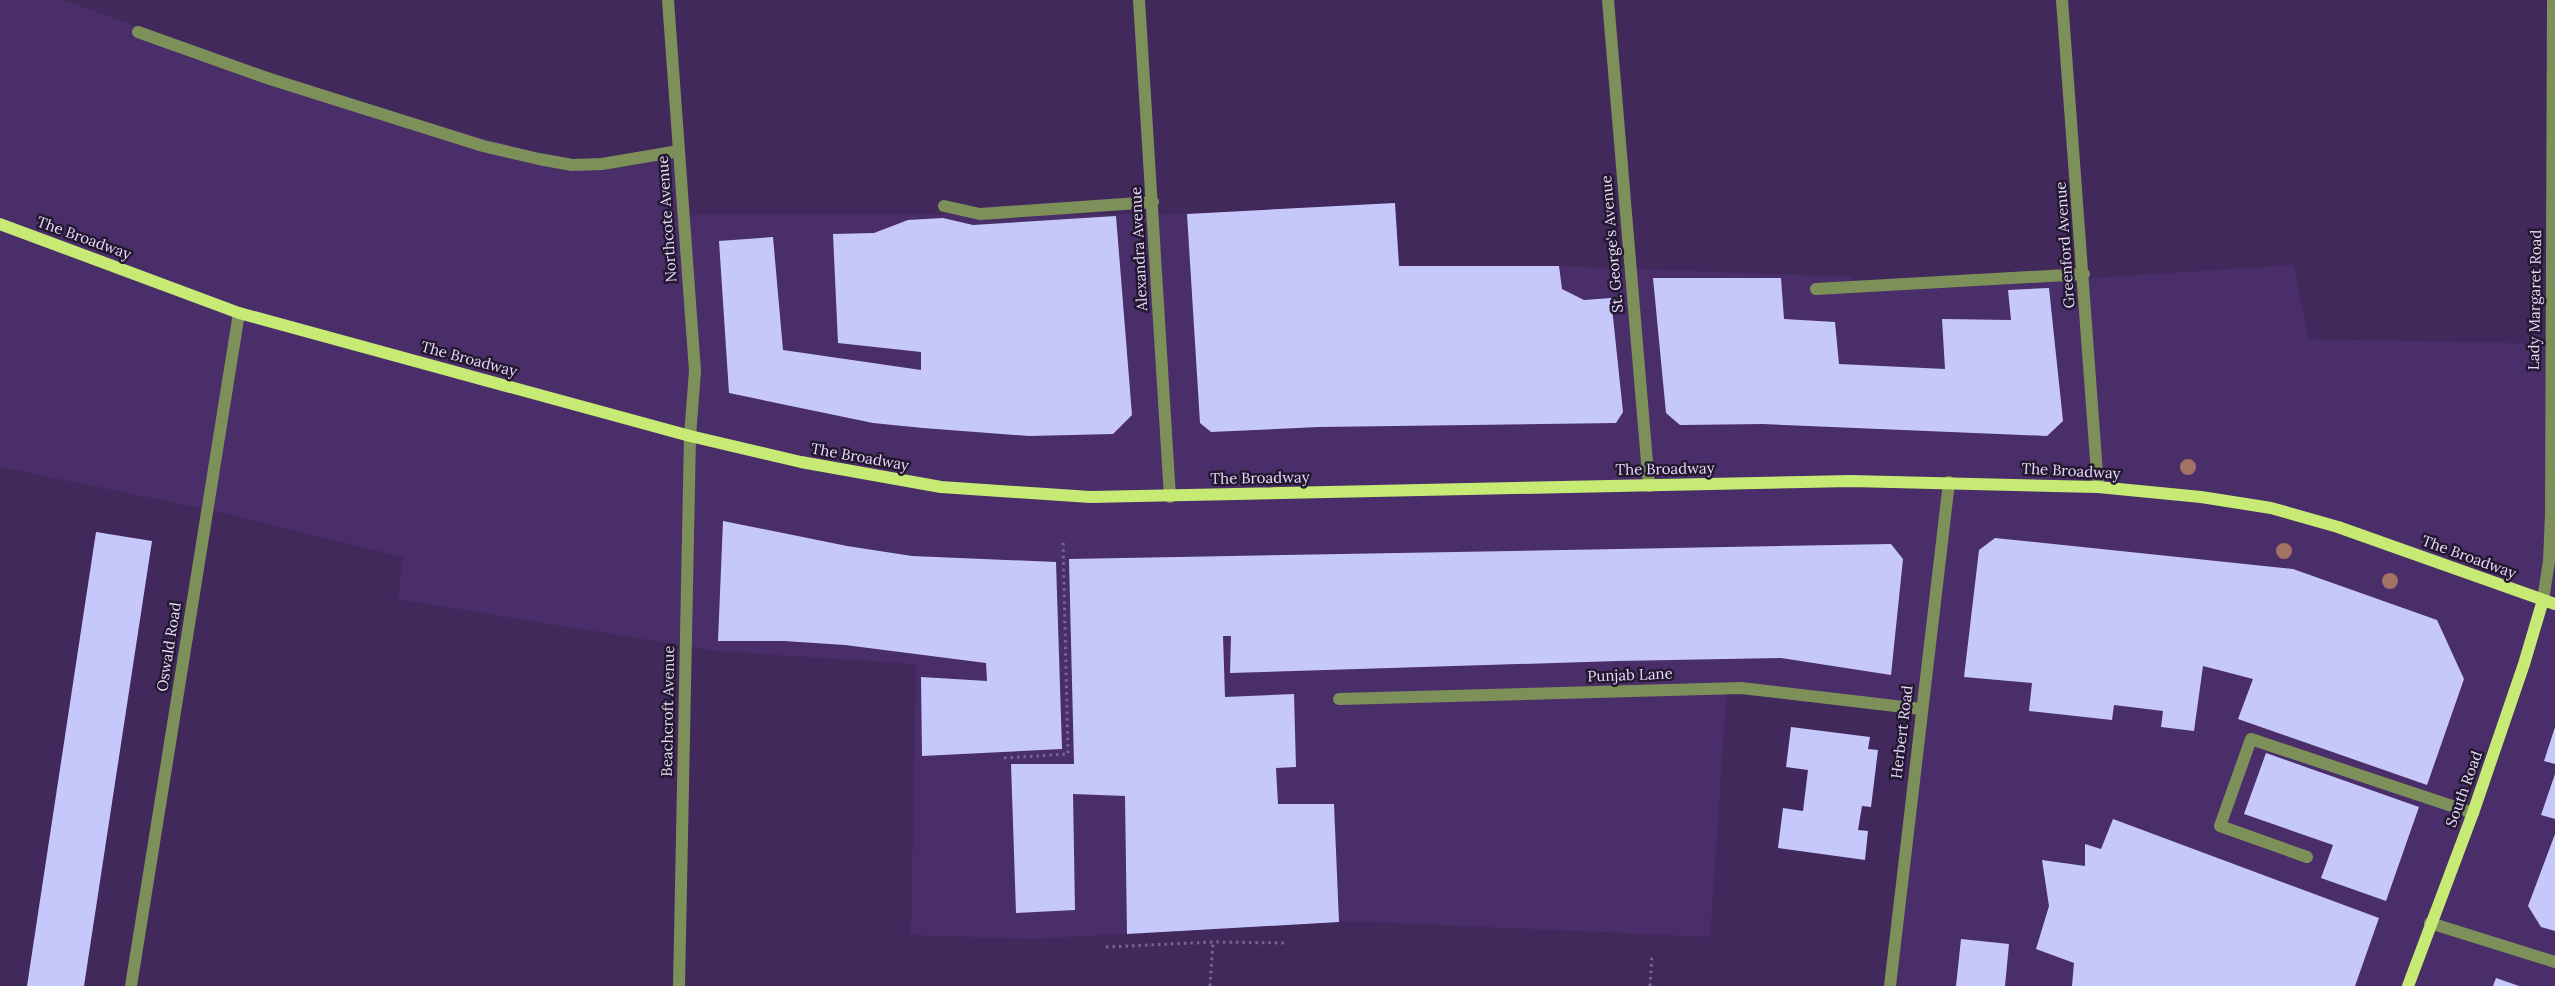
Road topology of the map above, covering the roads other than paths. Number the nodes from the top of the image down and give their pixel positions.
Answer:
1 (668, 0) edge
2 (1139, 0) edge
3 (1608, 0) edge
4 (2062, 0) edge
5 (2554, 0) edge
6 (138, 32) dead end
7 (679, 151) junction
8 (1153, 202) junction
9 (944, 206) dead end
10 (0, 224) edge
11 (2084, 274) junction
12 (1816, 289) dead end
13 (240, 312) junction
14 (690, 436) junction
15 (1949, 482) junction
16 (1649, 486) junction
17 (2098, 487) junction
18 (1170, 496) junction
19 (2549, 602) edge
20 (1339, 699) dead end
21 (1921, 709) junction
22 (2473, 814) junction
23 (2307, 857) dead end
24 (2430, 923) junction
25 (2555, 962) edge
26 (131, 986) edge
27 (678, 986) edge
28 (1890, 986) edge
29 (2408, 986) edge

1 - 7 street, Northcote Avenue
2 - 8 street, Alexandra Avenue
3 - 16 street, St. George's Avenue
4 - 11 street, Greenford Avenue
5 - 19 street, Lady Margaret Road
6 - 7 street
7 - 14 street, Northcote Avenue
8 - 9 street
8 - 18 street, Alexandra Avenue
10 - 13 main road, The Broadway
11 - 12 street
11 - 17 street, Greenford Avenue
13 - 14 main road, The Broadway
13 - 26 street, Oswald Road
14 - 18 main road, The Broadway
14 - 27 street, Beachcroft Avenue
15 - 16 main road, The Broadway
15 - 17 main road, The Broadway
15 - 21 street, Herbert Road
16 - 18 main road, The Broadway
17 - 19 main road, The Broadway
19 - 22 main road, South Road
20 - 21 street, Punjab Lane
21 - 28 street, Herbert Road
22 - 23 street
22 - 24 main road, South Road
24 - 25 street
24 - 29 main road, South Road

